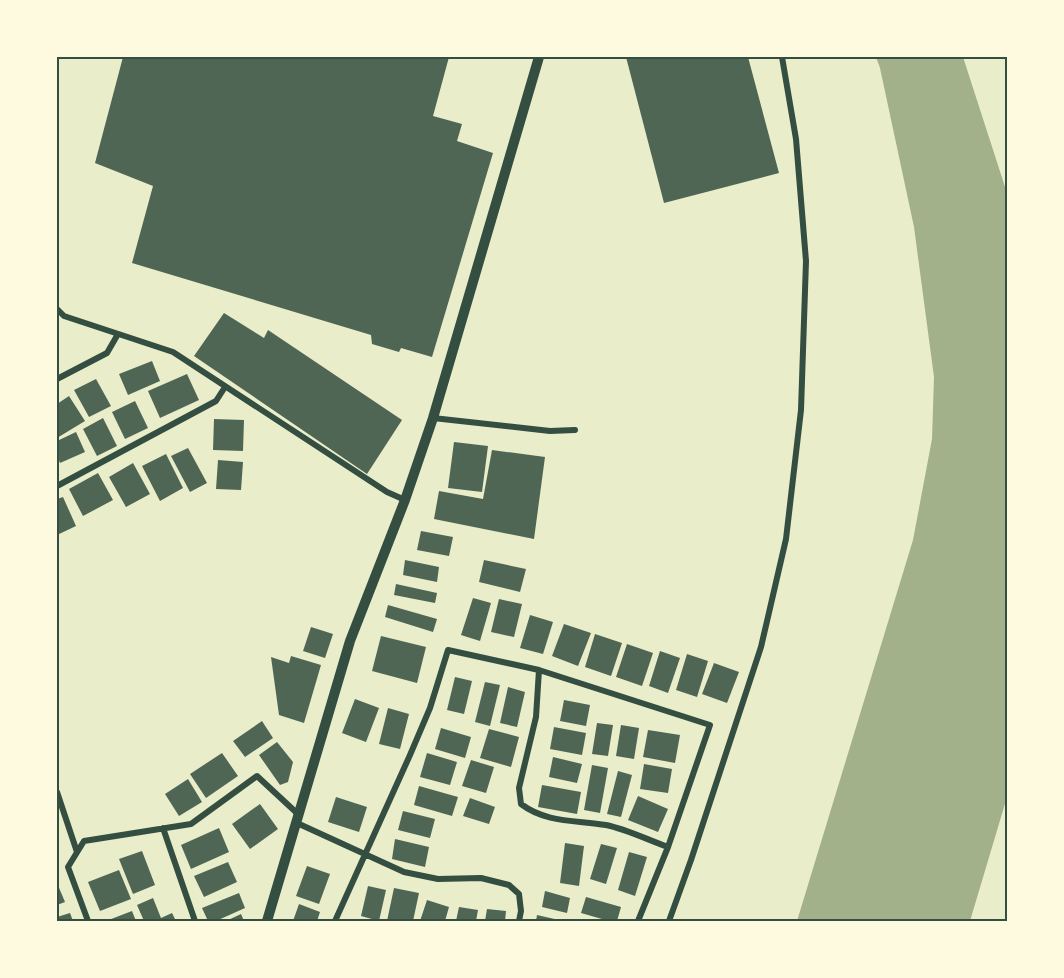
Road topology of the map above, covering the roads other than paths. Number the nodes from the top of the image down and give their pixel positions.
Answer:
1 (539, 57) edge
2 (782, 57) edge
3 (57, 309) edge
4 (118, 334) junction
5 (57, 379) edge
6 (225, 387) junction
7 (433, 418) junction
8 (575, 430) dead end
9 (57, 486) edge
10 (405, 500) junction
11 (539, 670) junction
12 (57, 792) edge
13 (298, 819) junction
14 (163, 828) junction
15 (668, 847) junction
16 (77, 852) junction
17 (365, 855) junction
18 (88, 921) edge
19 (195, 921) edge
20 (267, 921) edge
21 (335, 921) edge
22 (519, 921) edge
23 (638, 921) edge
24 (669, 921) edge

1 - 7 street
2 - 24 street
3 - 4 street
4 - 5 street
4 - 6 street
6 - 9 street
6 - 10 street
7 - 8 street
7 - 10 street
10 - 13 street
11 - 15 street
11 - 15 street
11 - 17 street
12 - 16 street
13 - 14 street
13 - 17 street
13 - 20 street
14 - 16 street
14 - 19 street
15 - 23 street
16 - 18 street
17 - 21 street
17 - 22 street

